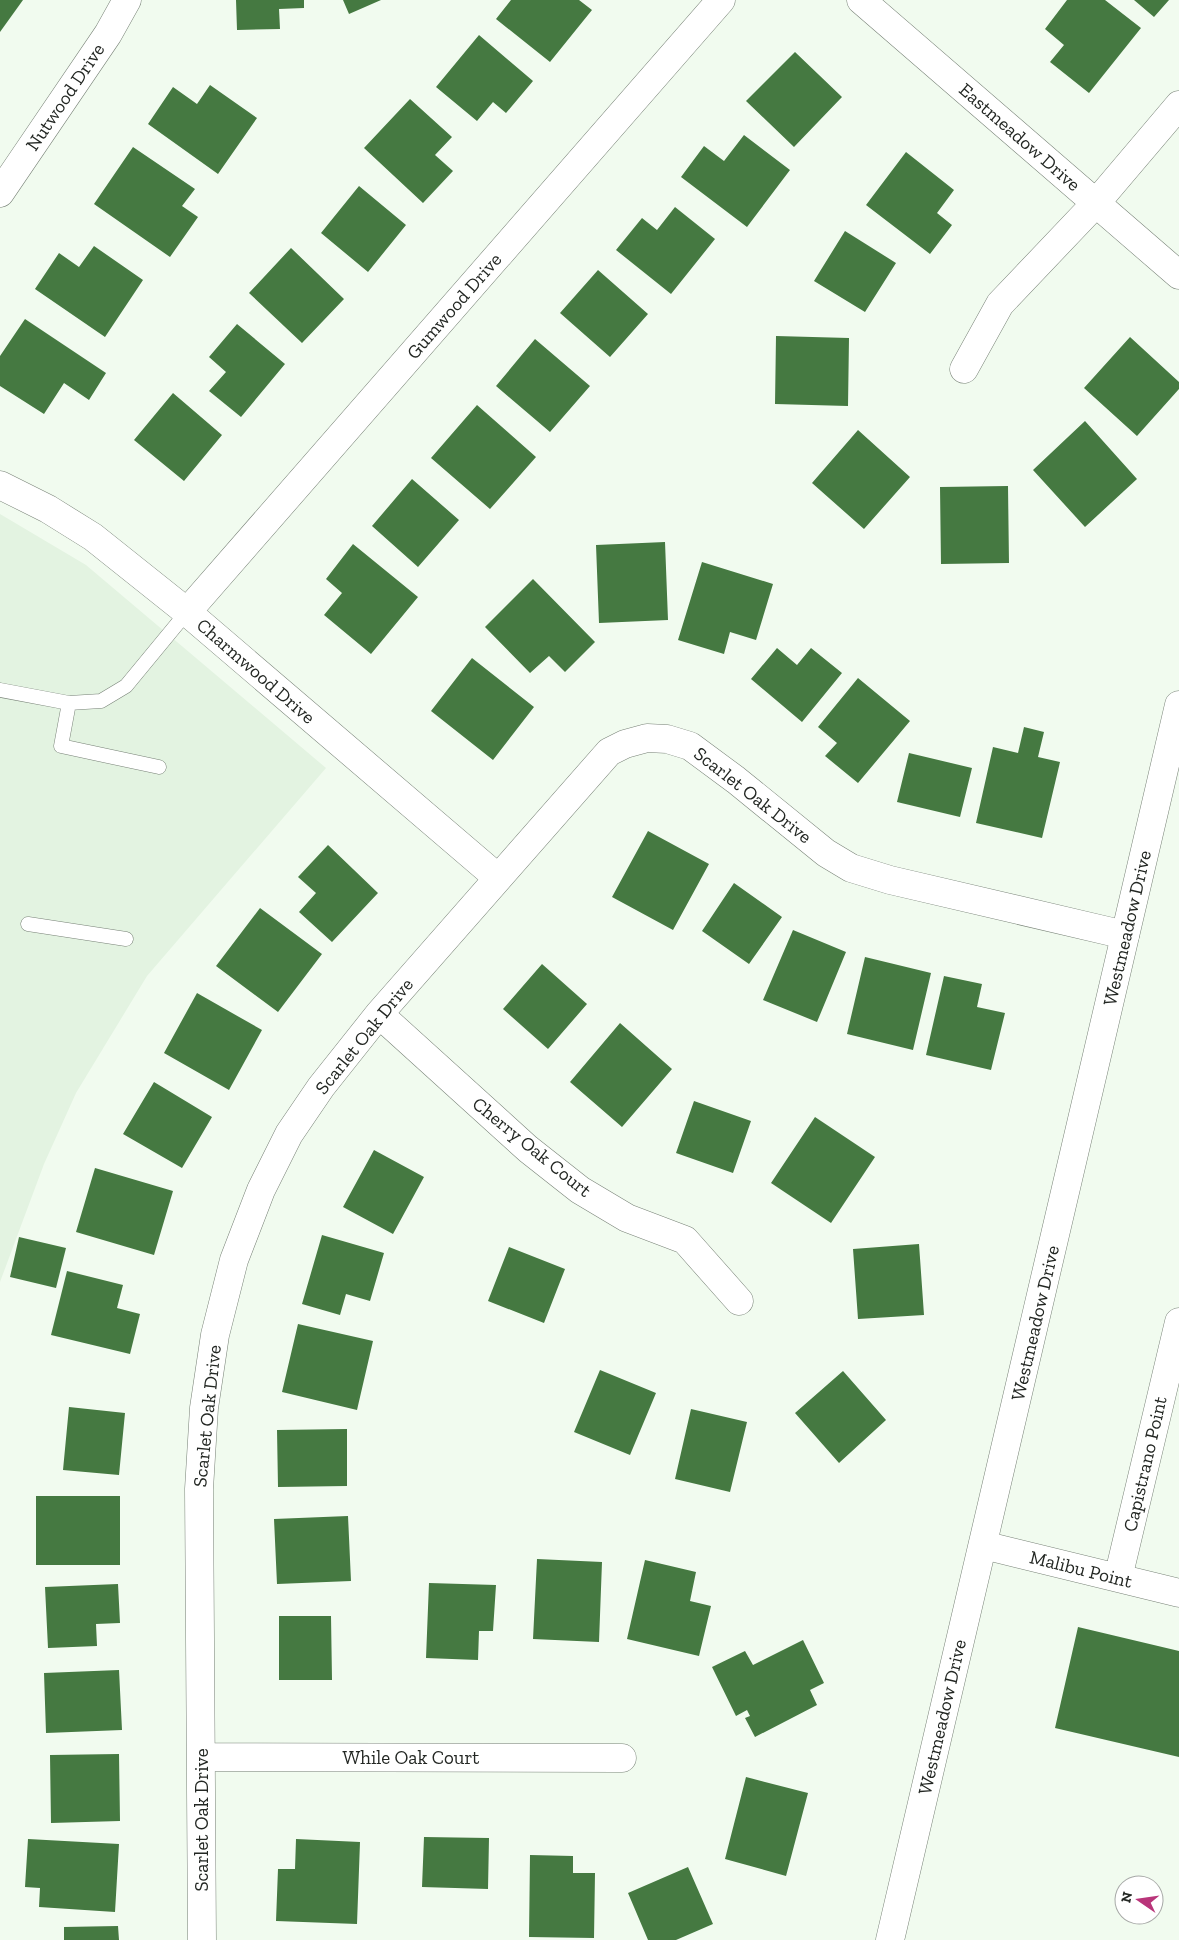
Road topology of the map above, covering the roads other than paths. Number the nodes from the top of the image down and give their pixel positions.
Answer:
1 (127, 0) edge
2 (721, 0) edge
3 (861, 0) edge
4 (1179, 105) edge
5 (0, 193) edge
6 (1096, 203) junction
7 (1179, 275) edge
8 (964, 369) dead end
9 (0, 485) edge
10 (187, 612) junction
11 (0, 690) edge
12 (69, 703) junction
13 (1179, 705) edge
14 (158, 767) dead end
15 (498, 878) junction
16 (28, 924) dead end
17 (1125, 935) junction
18 (126, 939) dead end
19 (378, 1014) junction
20 (739, 1301) dead end
21 (1179, 1322) edge
22 (983, 1544) junction
23 (1118, 1578) junction
24 (1179, 1592) edge
25 (201, 1757) junction
26 (622, 1758) dead end
27 (202, 1940) edge
28 (890, 1940) edge

1 - 5 street, Nutwood Drive
2 - 10 street, Gumwood Drive
3 - 6 street, Eastmeadow Drive
4 - 6 street
6 - 7 street, Eastmeadow Drive
6 - 8 street
9 - 10 street, Charmwood Drive
10 - 12 lane
10 - 15 street, Charmwood Drive
11 - 12 lane
12 - 14 lane
13 - 17 street, Westmeadow Drive
15 - 17 street, Scarlet Oak Drive
15 - 19 street, Scarlet Oak Drive
16 - 18 lane
17 - 22 street, Westmeadow Drive
19 - 20 street, Cherry Oak Court
19 - 25 street, Scarlet Oak Drive
21 - 23 street, Capistrano Point
22 - 23 street, Malibu Point
22 - 28 street, Westmeadow Drive
23 - 24 street, Malibu Point
25 - 26 street, While Oak Court
25 - 27 street, Scarlet Oak Drive

